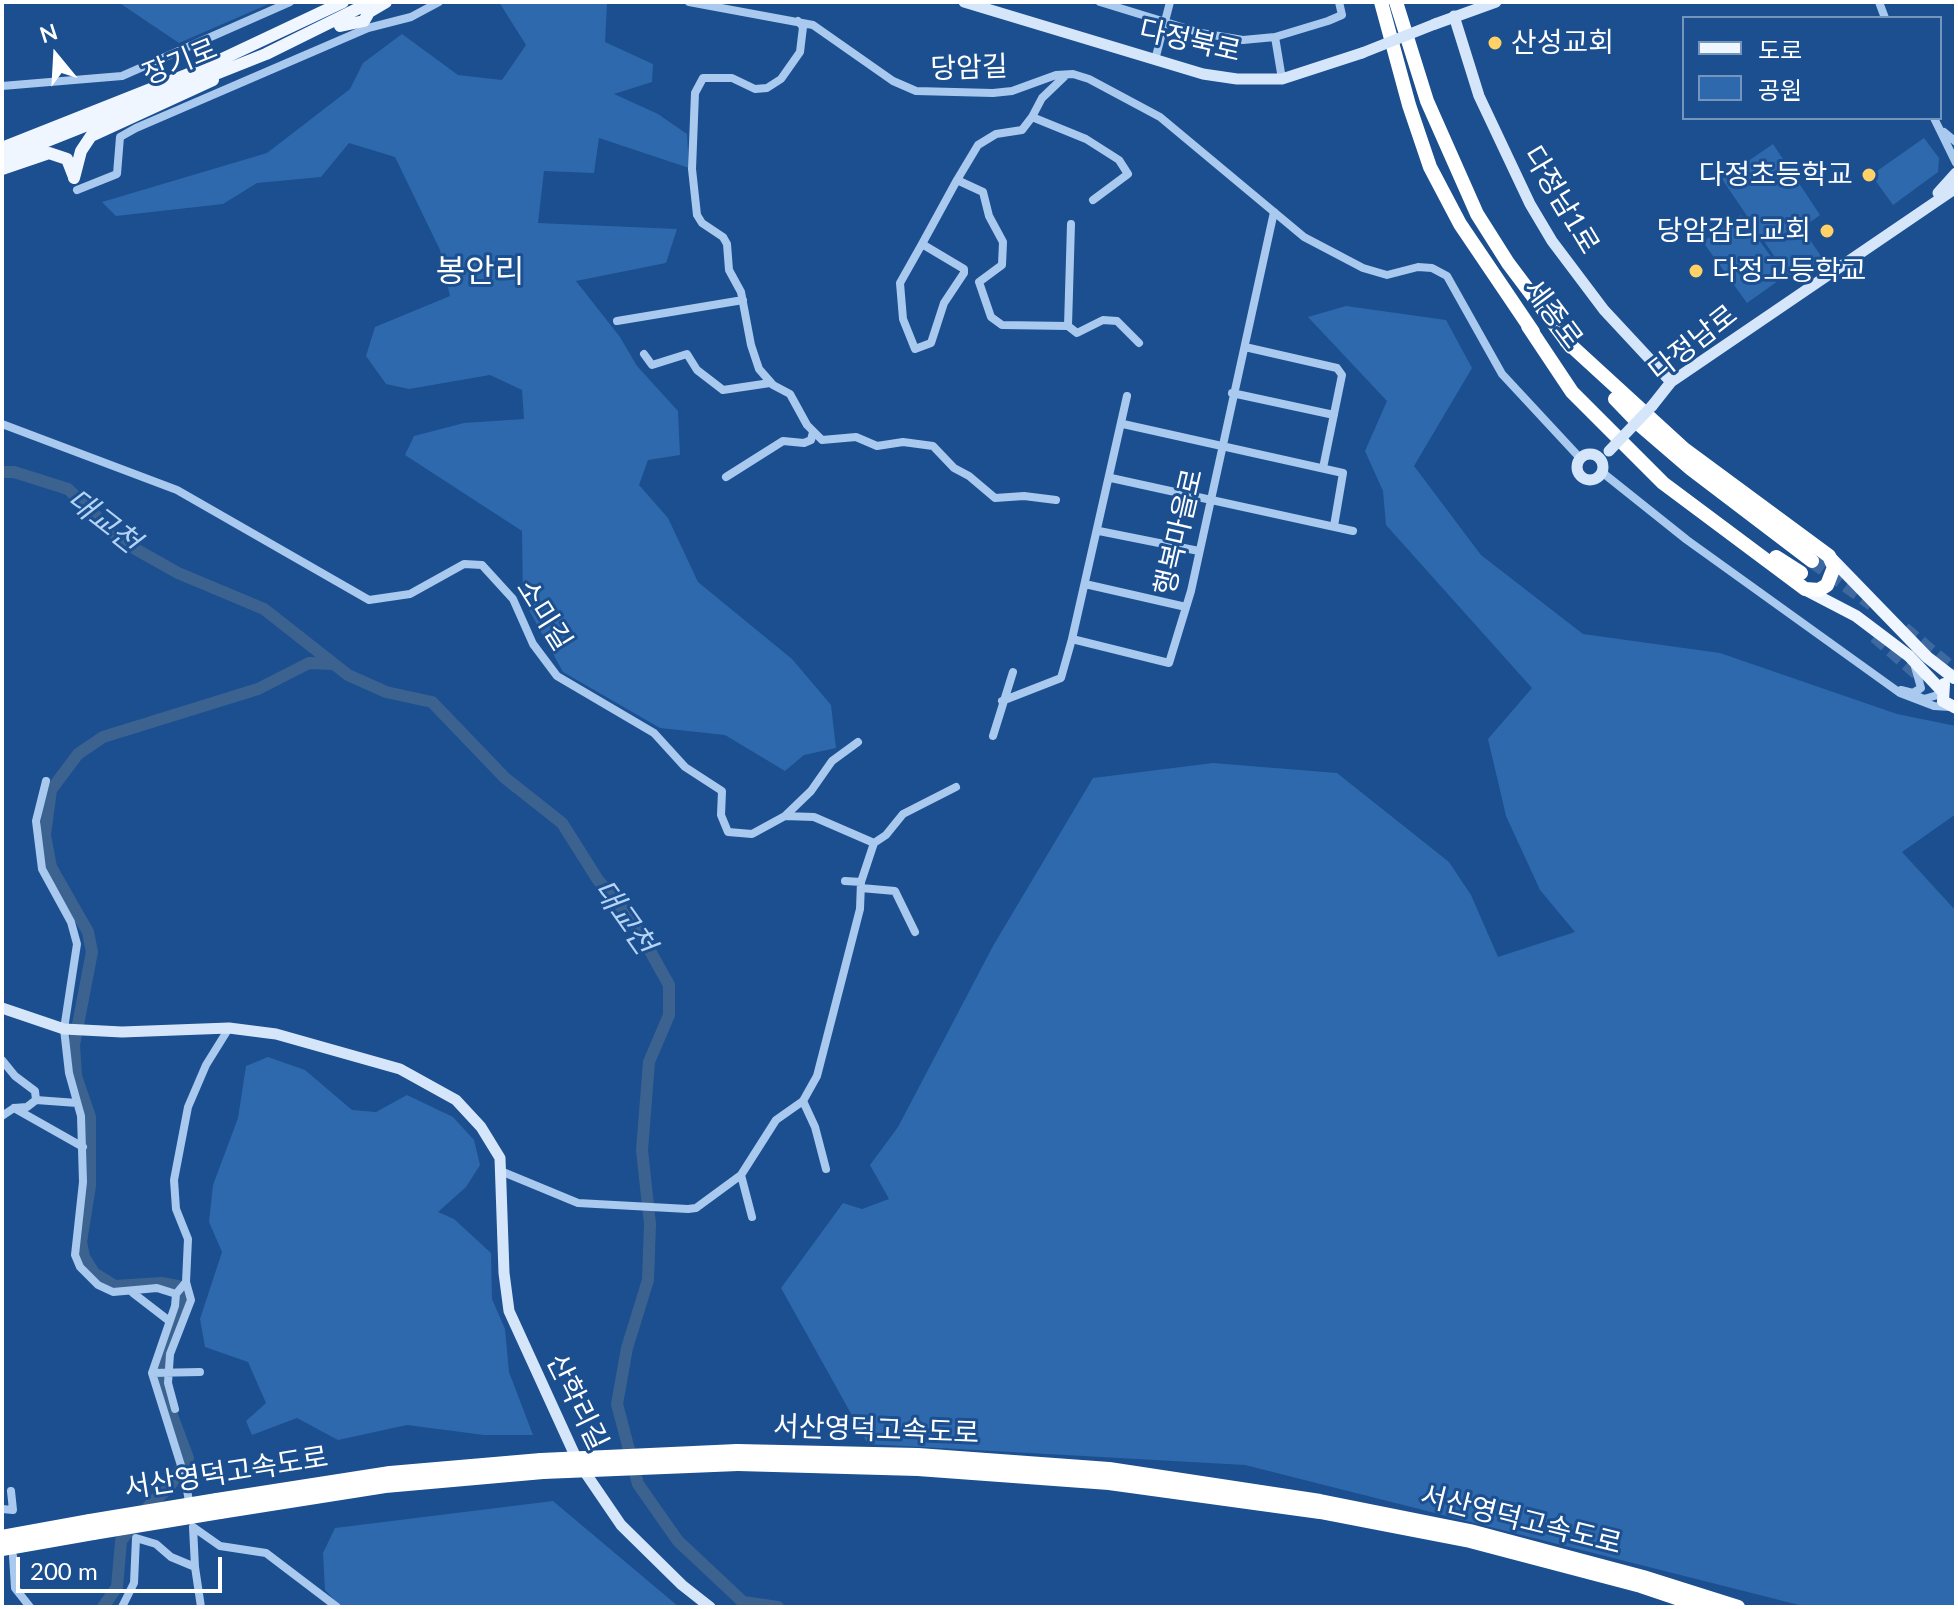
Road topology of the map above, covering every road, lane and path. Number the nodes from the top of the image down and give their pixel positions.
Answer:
1 (290, 2) edge
2 (326, 2) edge
3 (343, 2) edge
4 (371, 2) edge
5 (386, 2) edge
6 (439, 2) edge
7 (689, 2) edge
8 (964, 2) edge
9 (1100, 2) edge
10 (1170, 2) edge
11 (1339, 2) edge
12 (1374, 2) edge
13 (1381, 2) edge
14 (1398, 2) edge
15 (1496, 2) edge
16 (1454, 16) junction
17 (798, 20) junction
18 (1165, 20) junction
19 (366, 25) junction
20 (278, 32) junction
21 (1275, 37) junction
22 (266, 54) junction
23 (1155, 60) junction
24 (223, 70) junction
25 (1067, 74) junction
26 (1282, 79) junction
27 (2, 86) edge
28 (1409, 105) junction
29 (1032, 117) junction
30 (1935, 120) edge
31 (1940, 128) junction
32 (1956, 142) edge
33 (2, 148) edge
34 (2, 159) edge
35 (1956, 163) edge
36 (2, 169) edge
37 (1956, 173) edge
38 (957, 180) junction
39 (1956, 188) edge
40 (77, 190) dead end
41 (1093, 200) dead end
42 (1922, 210) junction
43 (1274, 212) junction
44 (1071, 224) dead end
45 (922, 244) junction
46 (964, 269) junction
47 (979, 282) junction
48 (743, 300) junction
49 (617, 321) dead end
50 (1068, 326) junction
51 (1528, 326) junction
52 (1566, 341) junction
53 (1139, 343) dead end
54 (1245, 347) junction
55 (644, 354) dead end
56 (1671, 382) junction
57 (770, 383) junction
58 (1232, 393) junction
59 (1127, 396) dead end
60 (1334, 415) junction
61 (2, 424) edge
62 (1123, 424) junction
63 (813, 432) junction
64 (1221, 447) junction
65 (1605, 454) junction
66 (1580, 458) junction
67 (1323, 468) junction
68 (1603, 473) junction
69 (726, 477) dead end
70 (1111, 478) junction
71 (1056, 500) dead end
72 (1210, 500) junction
73 (1334, 526) junction
74 (1099, 531) junction
75 (1353, 531) dead end
76 (1199, 551) junction
77 (1829, 556) junction
78 (1812, 561) tunnel mouth
79 (1801, 573) tunnel mouth
80 (1085, 584) junction
81 (1805, 589) junction
82 (1186, 607) junction
83 (1072, 639) junction
84 (1909, 656) junction
85 (1013, 672) dead end
86 (1955, 678) edge
87 (1896, 688) junction
88 (1941, 692) junction
89 (1002, 701) junction
90 (1954, 707) edge
91 (993, 736) dead end
92 (858, 742) dead end
93 (46, 781) dead end
94 (956, 787) dead end
95 (785, 816) junction
96 (874, 843) junction
97 (845, 881) dead end
98 (861, 885) junction
99 (915, 932) dead end
100 (2, 1008) edge
101 (229, 1028) junction
102 (71, 1030) junction
103 (2, 1060) edge
104 (36, 1100) junction
105 (803, 1101) junction
106 (77, 1103) junction
107 (14, 1108) junction
108 (2, 1116) edge
109 (83, 1147) junction
110 (826, 1169) dead end
111 (503, 1172) junction
112 (741, 1175) junction
113 (752, 1217) dead end
114 (186, 1282) junction
115 (133, 1293) junction
116 (176, 1294) junction
117 (168, 1320) junction
118 (168, 1372) junction
119 (200, 1372) dead end
120 (152, 1373) junction
121 (175, 1409) dead end
122 (737, 1458) junction
123 (11, 1491) dead end
124 (2, 1509) edge
125 (13, 1510) junction
126 (14, 1522) dead end
127 (92, 1527) junction
128 (193, 1527) junction
129 (2, 1537) edge
130 (7, 1553) edge
131 (195, 1567) junction
132 (30, 1607) edge
133 (122, 1607) edge
134 (201, 1607) edge
135 (337, 1607) edge
136 (710, 1607) edge
137 (1703, 1607) edge
138 (1738, 1607) edge

1 - 27 street
2 - 20 main road
3 - 20 main road, 장기로
4 - 22 main road, 장기로
5 - 19 main road
6 - 19 street
7 - 17 street, 당암길
8 - 23 street, 다정북로
9 - 18 street
10 - 18 street
11 - 21 street
12 - 28 highway
13 - 28 highway, 세종로
14 - 52 highway, 세종로
15 - 16 street, 다정북로
16 - 26 street, 다정북로, bridge
16 - 56 street, 다정남1로
17 - 25 street, 당암길
17 - 48 street
18 - 21 street
18 - 23 street
19 - 22 main road
19 - 40 street
20 - 33 main road, 장기로
21 - 26 street
22 - 24 main road, 장기로
23 - 26 street, 다정북로
24 - 34 main road, 장기로
24 - 36 main road
25 - 29 street
25 - 43 street
28 - 51 highway, 세종로
29 - 38 street
29 - 41 street
30 - 31 street
31 - 32 street
31 - 35 street
37 - 42 street
38 - 45 street
38 - 47 street
39 - 42 street
42 - 56 street, 다정남로
43 - 54 street, 행복마을로
43 - 66 street
44 - 50 street
45 - 46 street
45 - 46 street
46 - 47 street
47 - 50 street
48 - 49 street
48 - 57 street
50 - 53 street
51 - 79 highway, 세종로
51 - 81 highway
52 - 77 highway
52 - 78 highway, 세종로
54 - 58 street, 행복마을로
54 - 60 street
55 - 57 street
56 - 65 street, 다정남로, bridge
57 - 63 street
58 - 60 street
58 - 64 street, 행복마을로
59 - 62 street
60 - 67 street
61 - 95 street, 소미길
62 - 64 street
62 - 70 street
63 - 69 street
63 - 71 street
64 - 67 street
64 - 72 street, 행복마을로
65 - 66 street
65 - 68 street
66 - 68 street
67 - 73 street
68 - 87 street
70 - 72 street
70 - 74 street
72 - 73 street
72 - 76 street, 행복마을로
73 - 75 street
74 - 76 street
74 - 80 street
76 - 82 street, 행복마을로
77 - 81 highway
77 - 86 main road
80 - 82 street
80 - 83 street
81 - 84 main road
82 - 83 street, 행복마을로
83 - 89 street
84 - 87 street
84 - 88 main road
85 - 89 street
86 - 88 main road
87 - 88 street
87 - 90 street
88 - 90 main road
89 - 91 street
92 - 95 street, 소미길
93 - 102 street
94 - 96 street
95 - 96 street
96 - 98 street
97 - 98 street
98 - 99 street
98 - 105 street
100 - 102 street, 산학리길
101 - 102 street, 산학리길
101 - 111 street, 산학리길
101 - 114 street
102 - 106 street
103 - 104 street
104 - 106 street
104 - 107 street
105 - 110 street
105 - 112 street
106 - 109 street
107 - 108 street
107 - 109 street
109 - 115 street
111 - 112 street
111 - 136 street, 산학리길
112 - 113 street
114 - 116 street
114 - 118 street
115 - 116 street
115 - 117 street
116 - 117 street
117 - 120 street
118 - 119 street
118 - 120 street
118 - 121 street
120 - 128 street
122 - 127 highway, 서산영덕고속도로, bridge
122 - 137 highway, 서산영덕고속도로
122 - 138 highway, 서산영덕고속도로
123 - 125 street
124 - 125 street
125 - 126 street
127 - 129 highway, 서산영덕고속도로
127 - 130 highway, 서산영덕고속도로
128 - 131 street
128 - 135 street
130 - 132 street
131 - 133 street
131 - 134 street

